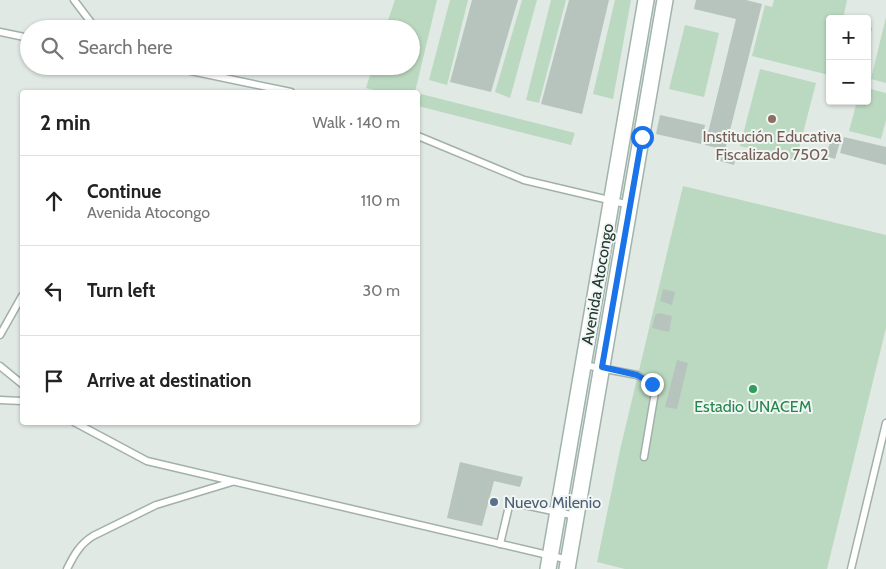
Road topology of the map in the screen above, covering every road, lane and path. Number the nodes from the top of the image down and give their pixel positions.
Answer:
1 (74, 0) edge
2 (646, 0) edge
3 (665, 0) edge
4 (89, 20) edge
5 (0, 32) edge
6 (20, 36) edge
7 (210, 75) edge
8 (281, 90) edge
9 (622, 135) junction
10 (642, 137) junction
11 (420, 139) edge
12 (611, 201) junction
13 (630, 205) junction
14 (606, 232) junction
15 (624, 235) junction
16 (20, 300) edge
17 (0, 336) edge
18 (583, 365) junction
19 (0, 366) edge
20 (602, 367) junction
21 (20, 382) edge
22 (0, 400) edge
23 (20, 400) edge
24 (886, 423) edge
25 (80, 425) edge
26 (644, 457) dead end
27 (233, 481) junction
28 (558, 512) junction
29 (576, 516) junction
30 (500, 544) junction
31 (550, 562) edge
32 (568, 564) edge
33 (67, 569) edge
34 (851, 569) edge

1 - 4 lane
2 - 9 main road, Avenida Atocongo
3 - 10 main road, Avenida Atocongo
5 - 6 lane
7 - 8 lane
9 - 10 main road
9 - 12 main road, Avenida Atocongo
10 - 13 main road, Avenida Atocongo
11 - 12 lane
12 - 13 lane
12 - 14 main road, Avenida Atocongo
13 - 15 main road, Avenida Atocongo
14 - 15 main road
14 - 18 main road, Avenida Atocongo
15 - 20 main road, Avenida Atocongo
16 - 17 lane
18 - 20 lane
18 - 28 main road, Avenida Atocongo
19 - 21 lane
20 - 26 lane
20 - 29 main road, Avenida Atocongo
22 - 23 lane
24 - 34 lane
25 - 27 lane
27 - 30 lane
27 - 33 lane
28 - 29 lane
28 - 30 lane
28 - 31 main road, Avenida Atocongo
29 - 32 main road, Avenida Atocongo
30 - 31 lane
31 - 32 lane

